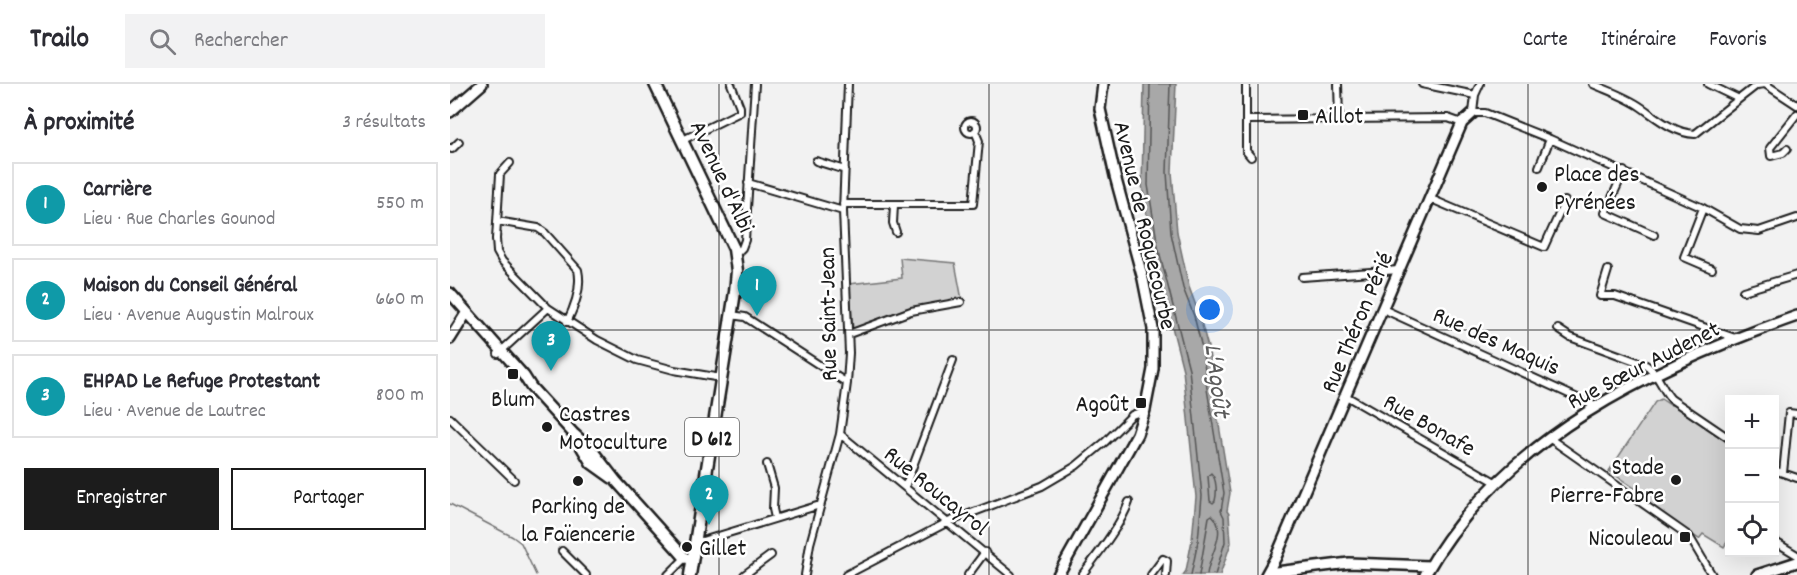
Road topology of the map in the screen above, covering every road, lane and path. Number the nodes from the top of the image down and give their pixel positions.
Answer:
1 (482, 84) edge
2 (655, 84) edge
3 (730, 84) edge
4 (755, 84) edge
5 (848, 84) edge
6 (1103, 84) edge
7 (1246, 84) edge
8 (1338, 84) edge
9 (1422, 84) edge
10 (1480, 84) edge
11 (1593, 84) edge
12 (1708, 84) edge
13 (1765, 84) edge
14 (1475, 95) junction
15 (1739, 99) junction
16 (1246, 104) junction
17 (1797, 105) edge
18 (450, 112) edge
19 (1473, 113) junction
20 (1797, 114) edge
21 (1259, 119) junction
22 (1339, 119) junction
23 (1246, 120) junction
24 (1462, 123) junction
25 (975, 131) dead end
26 (1550, 139) junction
27 (683, 140) junction
28 (459, 142) dead end
29 (450, 148) edge
30 (1787, 149) dead end
31 (1251, 157) dead end
32 (816, 161) dead end
33 (510, 163) dead end
34 (1539, 167) dead end
35 (845, 170) junction
36 (1624, 171) junction
37 (748, 183) junction
38 (1431, 199) junction
39 (1565, 201) dead end
40 (894, 205) junction
41 (843, 207) junction
42 (1703, 208) junction
43 (1797, 218) edge
44 (497, 221) junction
45 (744, 231) junction
46 (896, 232) dead end
47 (1654, 234) dead end
48 (734, 249) junction
49 (1712, 269) dead end
50 (1399, 270) junction
51 (1608, 270) dead end
52 (1797, 274) edge
53 (1302, 278) dead end
54 (1743, 291) dead end
55 (450, 294) edge
56 (450, 301) edge
57 (961, 302) dead end
58 (548, 308) junction
59 (1383, 309) junction
60 (465, 314) junction
61 (731, 315) junction
62 (1797, 316) edge
63 (567, 322) junction
64 (1558, 328) dead end
65 (849, 334) junction
66 (1735, 338) junction
67 (450, 339) edge
68 (500, 353) junction
69 (952, 360) dead end
70 (1656, 374) junction
71 (721, 378) junction
72 (847, 383) junction
73 (1346, 396) junction
74 (1595, 406) junction
75 (1145, 410) junction
76 (1797, 414) edge
77 (450, 418) edge
78 (840, 434) junction
79 (1725, 436) edge
80 (1549, 438) junction
81 (1779, 462) edge
82 (768, 464) dead end
83 (1779, 473) edge
84 (1797, 478) edge
85 (514, 480) dead end
86 (1497, 483) junction
87 (905, 487) junction
88 (1129, 502) dead end
89 (820, 505) junction
90 (775, 518) junction
91 (948, 522) junction
92 (696, 540) junction
93 (1779, 544) edge
94 (562, 551) dead end
95 (984, 552) junction
96 (771, 555) dead end
97 (1797, 555) edge
98 (689, 558) junction
99 (1797, 562) edge
100 (1417, 566) junction
101 (1430, 566) junction
102 (693, 574) edge
103 (1267, 574) edge
104 (1764, 574) edge
105 (586, 575) edge
106 (668, 575) edge
107 (744, 575) edge
108 (805, 575) edge
109 (846, 575) edge
110 (968, 575) edge
111 (1011, 575) edge
112 (1058, 575) edge
113 (1082, 575) edge
114 (1151, 575) edge
115 (1166, 575) edge
116 (1425, 575) edge
117 (1712, 575) edge

1 - 18 street
2 - 27 main road, Avenue d'Albi / D 612
3 - 27 street
4 - 37 street
5 - 35 street, Rue Saint-Jean
6 - 75 street, Avenue de Roquecourbe
7 - 16 street
8 - 22 street
9 - 14 street
10 - 14 street
11 - 15 street
12 - 15 street
13 - 15 street
13 - 17 street
14 - 19 street
16 - 21 street
16 - 23 street
19 - 24 street, Rue Théron Périé
19 - 26 street
20 - 30 street
21 - 22 street
21 - 23 street
22 - 24 street
23 - 31 street
24 - 38 street, Rue Théron Périé
25 - 40 street
26 - 34 street
26 - 36 street
27 - 48 main road, Avenue d'Albi / D 612
28 - 29 street
32 - 35 street
33 - 44 street
35 - 41 street, Rue Saint-Jean
36 - 42 street
36 - 47 street
37 - 41 street
37 - 45 street
38 - 39 street
38 - 50 street, Rue Théron Périé
40 - 41 street
40 - 46 street
41 - 65 street, Rue Saint-Jean
42 - 43 street
42 - 49 street
44 - 58 street
44 - 63 street
45 - 48 street
45 - 48 street
48 - 61 main road, D 612
50 - 53 street
50 - 59 street, Rue Théron Périé
51 - 66 street
52 - 54 street
55 - 60 street
56 - 60 street
57 - 65 street
58 - 63 street
58 - 68 street
59 - 73 street, Rue Théron Périé
59 - 74 street, Rue des Maquis
60 - 67 street
60 - 68 street
61 - 71 main road, D 612
61 - 72 street
62 - 66 street, Rue Sœur Audenet
63 - 71 street
64 - 70 street
65 - 72 street, Rue Saint-Jean
66 - 70 street, Rue Sœur Audenet
68 - 98 street
69 - 87 street
70 - 74 street, Rue Sœur Audenet
70 - 79 street
71 - 92 main road, D 612
72 - 78 street, Rue Saint-Jean
73 - 86 street, Rue Bonafe
73 - 103 street, Rue Théron Périé
74 - 80 street, Rue Sœur Audenet
75 - 91 street
75 - 112 street, Avenue de Roquecourbe
76 - 81 street
77 - 85 street
78 - 87 street, Rue Roucayrol
78 - 89 street, Rue Saint-Jean
80 - 86 street, Rue Sœur Audenet
80 - 117 street
82 - 90 street
83 - 84 street
86 - 101 street, Rue Sœur Audenet
87 - 91 street, Rue Roucayrol
88 - 113 street
89 - 90 street
89 - 108 street, Rue Saint-Jean
90 - 92 street
91 - 95 street, Rue Roucayrol
91 - 109 street
92 - 98 main road, D 612
93 - 97 street
94 - 105 street
95 - 110 street
95 - 111 street, Rue Roucayrol
96 - 107 street
98 - 102 main road, D 612
98 - 106 street
99 - 104 street
100 - 101 street
100 - 103 street
100 - 116 street
101 - 116 street, Rue Sœur Audenet
114 - 115 street

